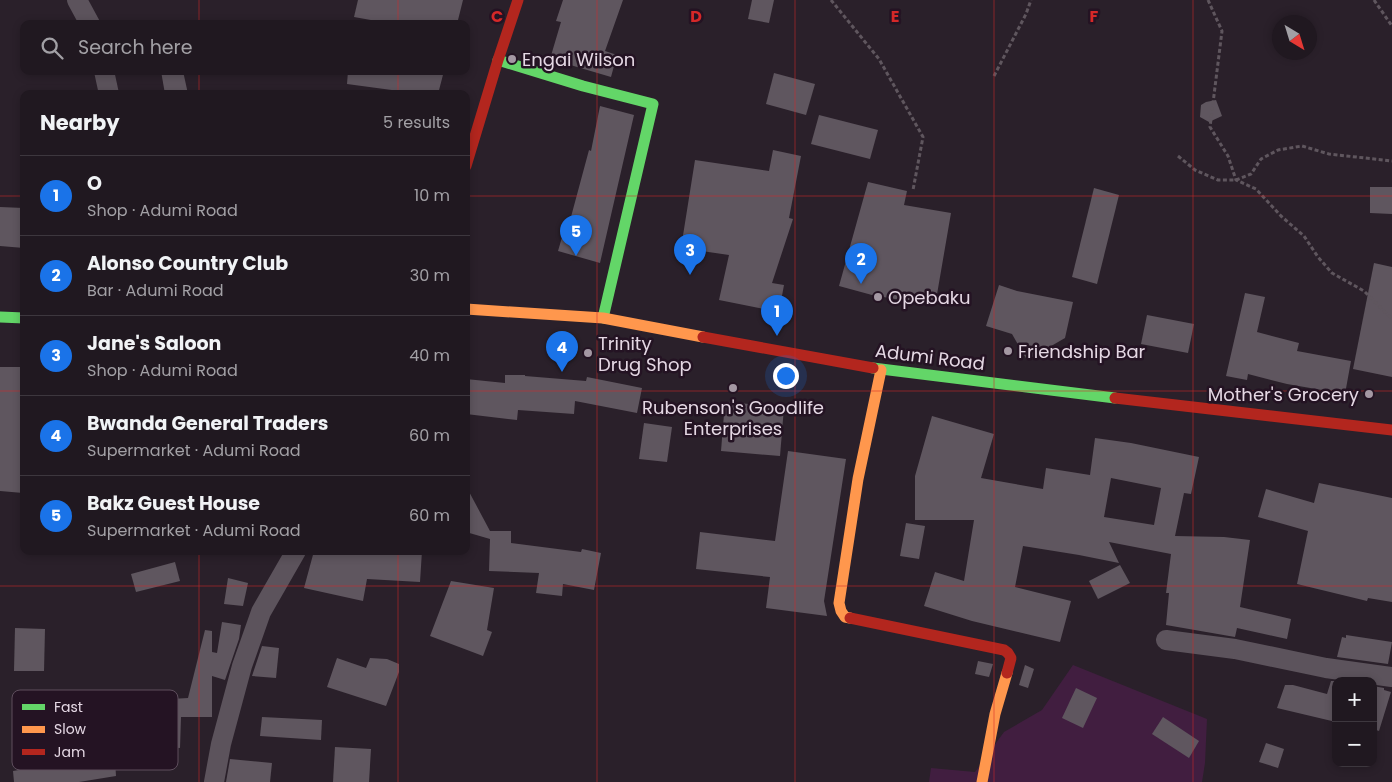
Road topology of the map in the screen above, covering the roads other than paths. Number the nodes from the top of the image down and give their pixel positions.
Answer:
1 (77, 0) edge
2 (518, 0) edge
3 (88, 20) edge
4 (498, 60) junction
5 (105, 75) edge
6 (108, 90) edge
7 (470, 153) edge
8 (470, 309) edge
9 (0, 317) edge
10 (20, 318) edge
11 (603, 318) junction
12 (881, 370) junction
13 (1392, 430) edge
14 (294, 555) edge
15 (1166, 640) dead end
16 (1392, 677) edge
17 (214, 782) edge
18 (982, 782) edge

1 - 3 street
2 - 4 street
4 - 7 street
4 - 11 street
5 - 6 street
8 - 11 street, Adumi Road
9 - 10 street
11 - 12 street, Adumi Road
12 - 13 street, Adumi Road
12 - 18 street
14 - 17 street
15 - 16 street

